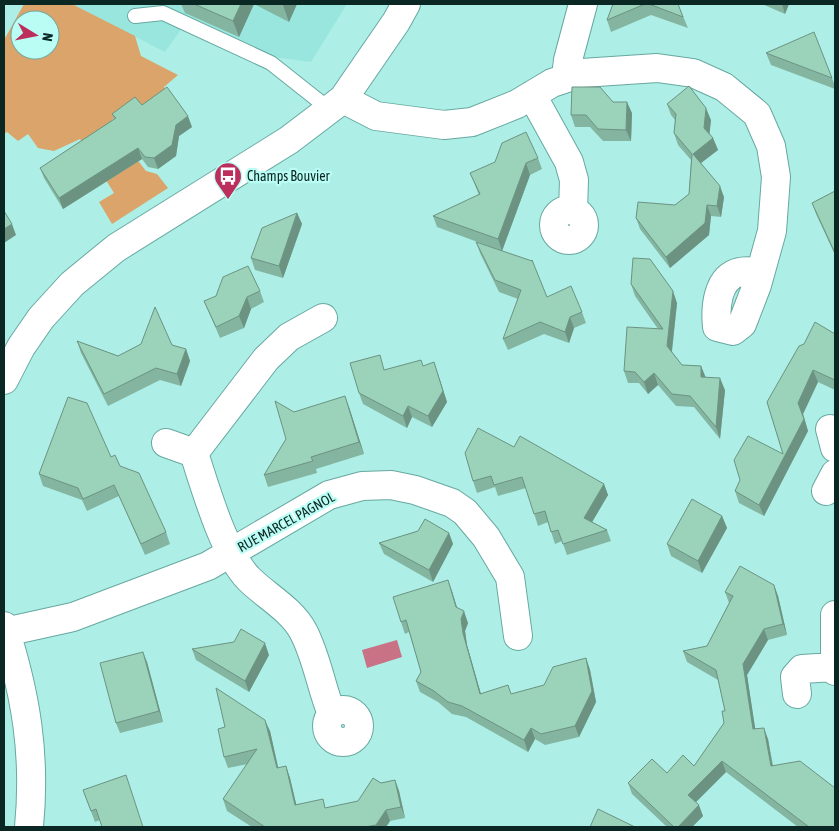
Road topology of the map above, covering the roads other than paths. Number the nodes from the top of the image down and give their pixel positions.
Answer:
1 (406, 4) edge
2 (583, 4) edge
3 (135, 16) dead end
4 (571, 77) junction
5 (532, 95) junction
6 (336, 104) junction
7 (574, 211) dead end
8 (760, 272) dead end
9 (323, 318) dead end
10 (4, 380) edge
11 (166, 443) dead end
12 (194, 453) junction
13 (232, 552) junction
14 (835, 615) edge
15 (5, 629) edge
16 (518, 636) dead end
17 (835, 669) edge
18 (797, 694) dead end
19 (332, 714) dead end
20 (29, 827) edge

1 - 6 street
2 - 4 street
3 - 6 lane
4 - 5 street
4 - 8 street
5 - 6 street
5 - 7 street
6 - 10 street
9 - 12 street
11 - 12 street
12 - 13 street, RUE MARCEL PAGNOL
13 - 15 street, RUE MARCEL PAGNOL
13 - 16 street, RUE MARCEL PAGNOL
13 - 19 street, RUE MARCEL PAGNOL
14 - 17 street
15 - 20 street
17 - 18 street

